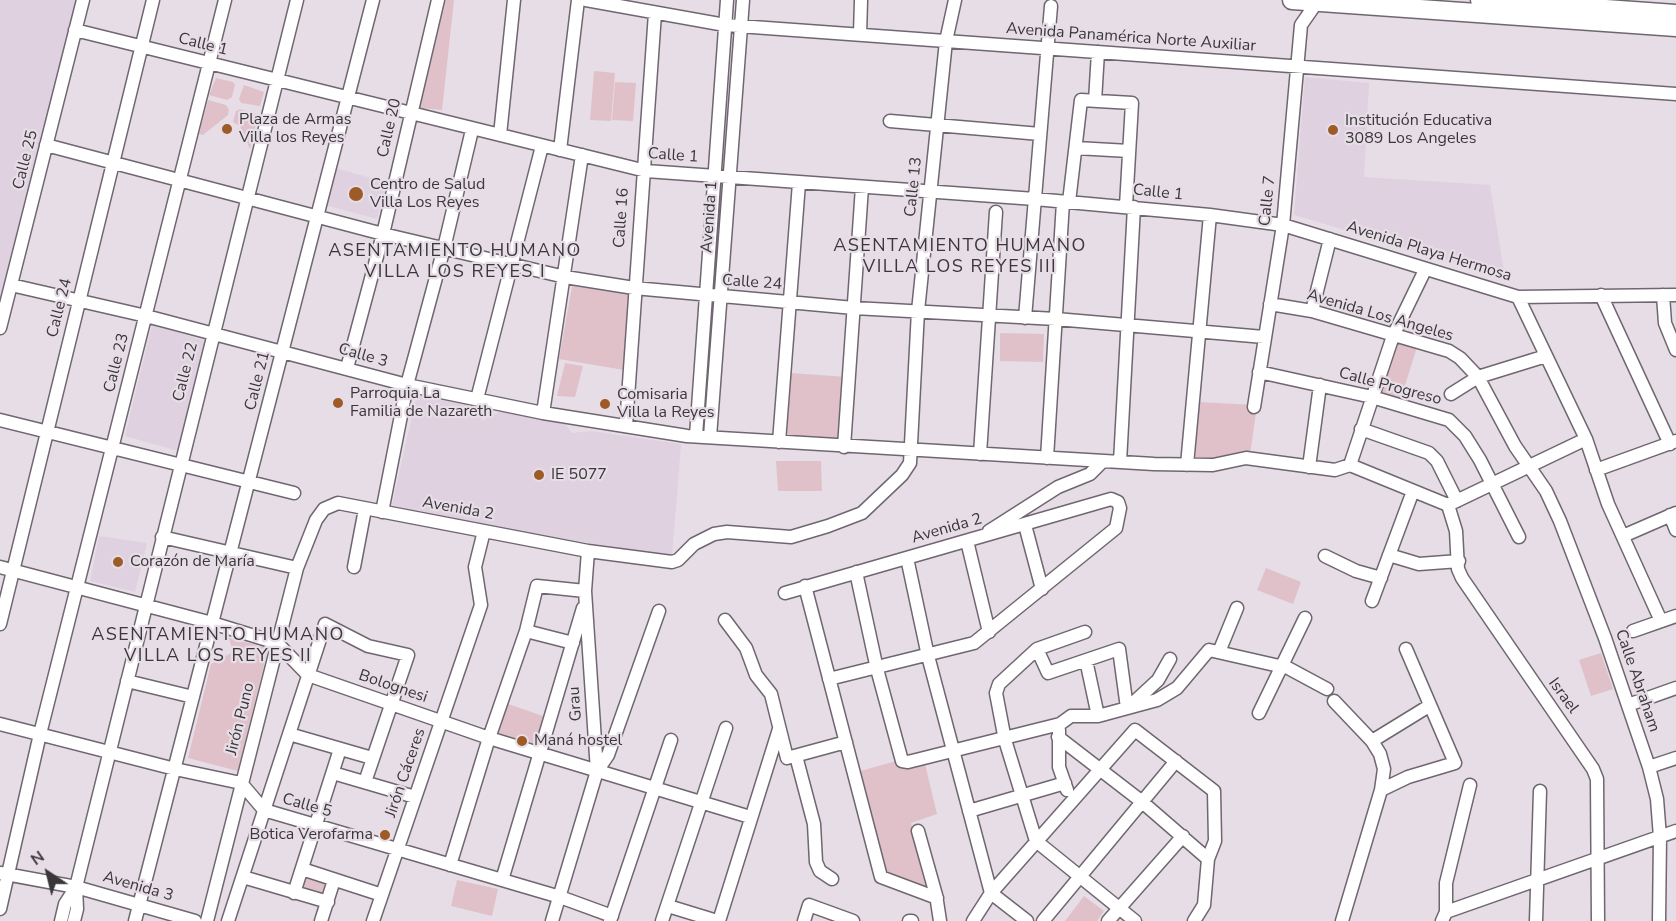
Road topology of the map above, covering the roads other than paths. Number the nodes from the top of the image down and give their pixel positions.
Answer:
1 (83, 0) edge
2 (153, 0) edge
3 (225, 0) edge
4 (297, 0) edge
5 (373, 0) edge
6 (438, 0) edge
7 (514, 0) edge
8 (578, 0) edge
9 (586, 0) edge
10 (727, 0) edge
11 (743, 0) edge
12 (861, 0) edge
13 (955, 0) edge
14 (1292, 0) edge
15 (1480, 0) edge
16 (1317, 2) junction
17 (1529, 2) edge
18 (1051, 6) dead end
19 (655, 13) junction
20 (1676, 14) edge
21 (725, 25) junction
22 (741, 26) junction
23 (1676, 27) edge
24 (75, 30) junction
25 (860, 34) junction
26 (946, 41) junction
27 (141, 46) junction
28 (1047, 48) junction
29 (1098, 52) junction
30 (209, 63) junction
31 (1297, 66) junction
32 (277, 80) junction
33 (1676, 94) edge
34 (348, 98) junction
35 (1095, 101) junction
36 (410, 113) junction
37 (890, 121) dead end
38 (937, 125) junction
39 (472, 130) junction
40 (1040, 134) junction
41 (500, 135) junction
42 (46, 145) junction
43 (542, 146) junction
44 (1076, 148) junction
45 (560, 150) junction
46 (1129, 151) junction
47 (582, 155) junction
48 (113, 162) junction
49 (643, 171) junction
50 (713, 175) junction
51 (730, 176) junction
52 (180, 178) junction
53 (799, 183) junction
54 (862, 187) junction
55 (930, 192) junction
56 (248, 196) junction
57 (1035, 199) junction
58 (1066, 202) junction
59 (1130, 207) junction
60 (996, 212) dead end
61 (317, 215) junction
62 (1210, 215) junction
63 (1283, 225) junction
64 (383, 234) junction
65 (1329, 238) junction
66 (444, 248) junction
67 (512, 264) junction
68 (1425, 270) junction
69 (565, 277) junction
70 (11, 285) junction
71 (634, 288) junction
72 (1670, 295) edge
73 (706, 296) junction
74 (1602, 296) junction
75 (721, 297) junction
76 (1518, 297) junction
77 (79, 301) junction
78 (789, 302) junction
79 (1270, 304) junction
80 (854, 308) junction
81 (918, 311) junction
82 (1312, 311) junction
83 (146, 316) junction
84 (991, 316) junction
85 (1025, 318) junction
86 (1056, 319) junction
87 (1126, 325) junction
88 (0, 328) edge
89 (1200, 330) junction
90 (212, 335) junction
91 (1393, 336) junction
92 (1264, 337) junction
93 (1676, 350) edge
94 (282, 351) junction
95 (1546, 356) junction
96 (347, 368) junction
97 (1258, 372) junction
98 (1478, 377) junction
99 (407, 385) junction
100 (1320, 385) junction
101 (1451, 394) dead end
102 (1372, 397) junction
103 (477, 399) junction
104 (1254, 407) dead end
105 (543, 413) junction
106 (0, 420) edge
107 (626, 426) junction
108 (1361, 429) junction
109 (47, 432) junction
110 (696, 436) junction
111 (710, 437) junction
112 (1586, 439) junction
113 (779, 442) junction
114 (1673, 443) edge
115 (844, 447) junction
116 (112, 448) junction
117 (912, 450) junction
118 (980, 454) junction
119 (1047, 458) junction
120 (1103, 462) junction
121 (1120, 462) junction
122 (179, 465) junction
123 (1187, 465) junction
124 (1350, 465) junction
125 (1309, 467) junction
126 (1528, 467) junction
127 (1596, 470) junction
128 (249, 482) junction
129 (1492, 483) junction
130 (1413, 491) junction
131 (294, 493) dead end
132 (338, 503) joint
133 (1453, 503) junction
134 (365, 509) junction
135 (382, 512) junction
136 (1673, 514) edge
137 (1025, 525) junction
138 (1676, 530) edge
139 (484, 531) junction
140 (1623, 536) junction
141 (162, 537) junction
142 (1519, 537) dead end
143 (973, 539) junction
144 (588, 551) junction
145 (230, 553) junction
146 (1389, 555) junction
147 (1325, 556) dead end
148 (907, 558) junction
149 (1459, 561) junction
150 (0, 567) edge
151 (354, 567) dead end
152 (297, 568) junction
153 (13, 570) junction
154 (856, 572) junction
155 (1381, 578) junction
156 (805, 586) junction
157 (78, 587) junction
158 (1042, 589) junction
159 (785, 593) dead end
160 (586, 595) junction
161 (1372, 601) dead end
162 (146, 605) junction
163 (1237, 608) dead end
164 (660, 611) dead end
165 (1676, 616) edge
166 (1305, 618) dead end
167 (725, 620) dead end
168 (1661, 621) junction
169 (212, 622) junction
170 (0, 624) edge
171 (526, 631) junction
172 (1633, 631) dead end
173 (989, 632) junction
174 (1085, 632) dead end
175 (277, 643) junction
176 (573, 643) junction
177 (1037, 649) junction
178 (1406, 649) dead end
179 (1219, 652) junction
180 (928, 656) junction
181 (1170, 659) dead end
182 (1086, 660) junction
183 (1281, 668) junction
184 (877, 669) junction
185 (308, 675) junction
186 (829, 679) junction
187 (127, 681) junction
188 (1676, 688) edge
189 (1327, 689) dead end
190 (193, 697) junction
191 (1334, 700) dead end
192 (390, 704) junction
193 (1628, 705) junction
194 (1429, 706) junction
195 (1127, 708) junction
196 (1259, 713) dead end
197 (1098, 716) junction
198 (441, 721) junction
199 (0, 724) edge
200 (726, 728) dead end
201 (779, 728) junction
202 (1059, 731) junction
203 (40, 734) junction
204 (289, 734) junction
205 (489, 738) junction
206 (671, 740) dead end
207 (1005, 740) junction
208 (1372, 741) junction
209 (846, 742) junction
210 (340, 749) junction
211 (953, 751) junction
212 (108, 752) junction
213 (541, 754) junction
214 (796, 756) junction
215 (372, 758) junction
216 (1676, 758) edge
217 (1176, 761) junction
218 (1649, 767) junction
219 (1099, 768) junction
220 (175, 769) junction
221 (597, 771) junction
222 (333, 772) junction
223 (365, 782) junction
224 (241, 783) junction
225 (1065, 783) junction
226 (1470, 785) dead end
227 (655, 788) junction
228 (1381, 790) junction
229 (1540, 791) dead end
230 (1022, 795) junction
231 (415, 797) junction
232 (1141, 801) junction
233 (1071, 802) junction
234 (702, 804) junction
235 (264, 810) junction
236 (969, 811) junction
237 (750, 817) junction
238 (317, 826) junction
239 (918, 831) dead end
240 (1676, 831) edge
241 (1183, 836) junction
242 (1660, 837) junction
243 (1036, 841) junction
244 (398, 849) junction
245 (1598, 858) junction
246 (1208, 859) junction
247 (450, 865) junction
248 (302, 869) junction
249 (5, 874) edge
250 (243, 877) junction
251 (1080, 877) junction
252 (832, 879) dead end
253 (1539, 879) junction
254 (334, 880) junction
255 (502, 880) junction
256 (76, 887) junction
257 (294, 893) junction
258 (992, 893) junction
259 (382, 895) junction
260 (560, 897) junction
261 (937, 898) junction
262 (328, 902) junction
263 (139, 905) junction
264 (668, 906) junction
265 (1118, 908) junction
266 (0, 909) edge
267 (1444, 916) edge
268 (611, 920) edge
269 (61, 921) edge
270 (74, 921) edge
271 (135, 921) edge
272 (195, 921) edge
273 (207, 921) edge
274 (228, 921) edge
275 (321, 921) edge
276 (373, 921) edge
277 (552, 921) edge
278 (662, 921) edge
279 (718, 921) edge
280 (804, 921) edge
281 (853, 921) edge
282 (940, 921) edge
283 (973, 921) edge
284 (1027, 921) edge
285 (1043, 921) edge
286 (1108, 921) edge
287 (1136, 921) edge
288 (1194, 921) edge
289 (1342, 921) edge
290 (1536, 921) edge
291 (1598, 921) edge
292 (1659, 921) edge

1 - 24 street, Calle 25
2 - 27 street, Calle 24
3 - 30 street, Calle 23
4 - 32 street, Calle 22
5 - 34 street, Calle 21
6 - 36 street, Calle 20
7 - 41 street
8 - 45 street
9 - 19 street, Avenida Panamérica Norte Auxiliar
10 - 21 street, Avenida 1
11 - 22 street, Avenida 1
12 - 25 street
13 - 26 street, Calle 13
14 - 16 highway
15 - 17 highway
16 - 23 highway
16 - 31 street, Calle 7
17 - 20 highway
18 - 28 street
19 - 21 street, Avenida Panamérica Norte Auxiliar
19 - 49 street, Calle 16
21 - 22 street, Avenida Panamérica Norte Auxiliar
21 - 50 street, Avenida 1
22 - 25 street, Avenida Panamérica Norte Auxiliar
22 - 51 street, Avenida 1
24 - 27 street, Calle 1
24 - 42 street, Calle 25
25 - 26 street, Avenida Panamérica Norte Auxiliar
26 - 28 street, Avenida Panamérica Norte Auxiliar
26 - 38 street, Calle 13
27 - 30 street, Calle 1
27 - 48 street, Calle 24
28 - 29 street, Avenida Panamérica Norte Auxiliar
28 - 40 street
29 - 31 street, Avenida Panamérica Norte Auxiliar
29 - 35 street
30 - 32 street, Calle 1
30 - 52 street, Calle 23
31 - 33 street, Avenida Panamérica Norte Auxiliar
31 - 63 street, Calle 7
32 - 34 street, Calle 1
32 - 56 street, Calle 22
34 - 36 street, Calle 1
34 - 61 street, Calle 21
35 - 44 street
35 - 46 street
36 - 39 street, Calle 1
36 - 64 street, Calle 20
37 - 38 street
38 - 40 street
38 - 55 street, Calle 13
39 - 41 street, Calle 1
39 - 66 street
40 - 57 street
41 - 43 street, Calle 1
42 - 48 street, Calle 24
42 - 70 street, Calle 25
43 - 45 street, Calle 1
43 - 67 street
44 - 46 street
44 - 58 street
45 - 47 street, Calle 1
46 - 59 street
47 - 49 street, Calle 1
47 - 69 street
48 - 52 street, Calle 24
48 - 77 street, Calle 24
49 - 50 street, Calle 1
49 - 71 street, Calle 16
50 - 51 street, Calle 1
50 - 73 street, Avenida 1
51 - 53 street, Calle 1
51 - 75 street, Avenida 1
52 - 56 street, Calle 24
52 - 83 street, Calle 23
53 - 54 street, Calle 1
53 - 78 street
54 - 55 street, Calle 1
54 - 80 street
55 - 57 street, Calle 1
55 - 81 street, Calle 13
56 - 61 street, Calle 24
56 - 90 street, Calle 22
57 - 58 street, Calle 1
57 - 85 street
58 - 59 street, Calle 1
58 - 86 street
59 - 62 street, Calle 1
59 - 87 street
60 - 84 street
61 - 64 street, Calle 24
61 - 94 street, Calle 21
62 - 63 street, Calle 1
62 - 89 street
63 - 65 street, Avenida Playa Hermosa
63 - 79 street, Calle 7
64 - 66 street, Calle 24
64 - 96 street, Calle 20
65 - 68 street, Avenida Playa Hermosa
65 - 82 street
66 - 67 street, Calle 24
66 - 99 street
67 - 69 street, Calle 24
67 - 103 street
68 - 76 street, Avenida Playa Hermosa
68 - 91 street
69 - 71 street, Calle 24
69 - 105 street
70 - 77 street, Calle 3
70 - 88 street, Calle 25
71 - 73 street, Calle 24
71 - 107 street, Calle 16
72 - 74 street, Avenida Playa Hermosa
72 - 93 street
73 - 75 street, Calle 24
73 - 110 street, Avenida 1
74 - 76 street, Avenida Playa Hermosa
74 - 114 street
75 - 78 street, Calle 24
75 - 111 street, Avenida 1
76 - 95 street
77 - 83 street, Calle 3
77 - 109 street, Calle 24
78 - 80 street, Calle 24
78 - 113 street
79 - 82 street, Avenida Los Angeles
79 - 92 street, Calle 7
80 - 81 street, Calle 24
80 - 115 street
81 - 84 street, Calle 24
81 - 117 street, Calle 13
82 - 91 street, Avenida Los Angeles
83 - 90 street, Calle 3
83 - 116 street, Calle 23
84 - 85 street, Calle 24
84 - 118 street
85 - 86 street, Calle 24
86 - 87 street, Calle 24
86 - 119 street
87 - 89 street, Calle 24
87 - 121 street
89 - 92 street, Calle 24
89 - 123 street
90 - 94 street, Calle 3
90 - 122 street, Calle 22
91 - 98 street, Avenida Los Angeles
91 - 102 street
92 - 97 street, Calle 7
94 - 96 street, Calle 3
94 - 128 street, Calle 21
95 - 98 street
95 - 112 street
96 - 99 street, Calle 3
97 - 100 street, Calle Progreso
97 - 104 street, Calle 7
98 - 101 street
98 - 126 street, Avenida Los Angeles
99 - 103 street, Calle 3
99 - 135 street
100 - 102 street, Calle Progreso
100 - 125 street
102 - 108 street
102 - 129 street, Calle Progreso
103 - 105 street, Calle 3
105 - 107 street, Calle 3
106 - 109 street
107 - 110 street, Calle 3
108 - 124 street
108 - 133 street, Israel
109 - 116 street
109 - 153 street, Calle 24
110 - 111 street, Calle 3
111 - 113 street, Calle 3
112 - 126 street
112 - 127 street
113 - 115 street, Calle 3
114 - 127 street
115 - 117 street, Calle 3
116 - 122 street
116 - 157 street, Calle 23
117 - 118 street, Calle 3
117 - 144 street, Avenida 2
118 - 119 street, Calle 3
119 - 120 street, Calle 3
120 - 121 street, Calle 3
120 - 143 street
121 - 123 street, Calle 3
122 - 128 street
122 - 141 street, Calle 22
123 - 125 street, Calle 3
124 - 125 street, Calle 3
124 - 130 street
126 - 129 street
126 - 193 street, Calle Abraham
127 - 140 street
128 - 131 street
128 - 145 street, Calle 21
129 - 133 street
129 - 142 street, Calle Progreso
130 - 133 street
130 - 146 street
132 - 134 street, Avenida 2
132 - 152 street, Jirón Puno
133 - 149 street, Israel
134 - 135 street, Avenida 2
134 - 151 street
135 - 139 street, Avenida 2
136 - 138 street
136 - 140 street
137 - 143 street, Avenida 2
137 - 158 street
137 - 158 street, Avenida 2
139 - 144 street, Avenida 2
139 - 198 street, Jirón Cáceres
140 - 168 street
141 - 145 street
141 - 162 street, Calle 22
143 - 148 street, Avenida 2
143 - 173 street
144 - 160 street, Grau
145 - 152 street
145 - 169 street, Calle 21
146 - 149 street
146 - 155 street
147 - 155 street
148 - 154 street, Avenida 2
148 - 180 street
149 - 245 street, Israel
150 - 153 street, Bolognesi
152 - 175 street, Jirón Puno
153 - 157 street, Bolognesi
153 - 170 street, Calle 24
154 - 156 street, Avenida 2
154 - 184 street
155 - 161 street
156 - 159 street, Avenida 2
156 - 186 street
157 - 162 street, Bolognesi
157 - 203 street, Calle 23
158 - 173 street
160 - 171 street
160 - 176 street
160 - 221 street, Grau
162 - 169 street, Bolognesi
162 - 187 street, Calle 22
163 - 179 street
164 - 221 street
165 - 168 street
166 - 183 street
167 - 201 street
168 - 172 street
169 - 175 street, Bolognesi
169 - 190 street, Calle 21
171 - 176 street
171 - 205 street
173 - 180 street
174 - 177 street
175 - 185 street, Bolognesi
175 - 224 street, Jirón Puno
176 - 213 street
177 - 182 street
177 - 207 street
178 - 194 street
179 - 183 street
179 - 195 street
180 - 184 street
180 - 211 street
181 - 195 street
182 - 195 street
182 - 197 street
183 - 189 street
183 - 196 street
184 - 186 street
184 - 211 street
185 - 192 street, Bolognesi
185 - 192 street
185 - 204 street
186 - 209 street
187 - 190 street
187 - 212 street, Calle 22
188 - 193 street
190 - 220 street, Calle 21
191 - 208 street
192 - 198 street, Bolognesi
192 - 215 street
193 - 218 street, Calle Abraham
194 - 208 street
194 - 228 street
195 - 197 street
197 - 202 street
198 - 205 street, Bolognesi
198 - 231 street, Jirón Cáceres
199 - 203 street
200 - 234 street
201 - 214 street
201 - 237 street
202 - 207 street
202 - 219 street
202 - 225 street
203 - 212 street
203 - 249 street, Calle 23
204 - 210 street
204 - 235 street
205 - 213 street, Bolognesi
205 - 247 street
206 - 227 street
207 - 211 street
207 - 230 street
208 - 228 street
209 - 214 street
209 - 261 street
210 - 215 street
210 - 222 street
211 - 236 street
212 - 220 street
212 - 256 street, Calle 22
213 - 221 street, Bolognesi
213 - 255 street
214 - 252 street
215 - 223 street
216 - 218 street
217 - 219 street
217 - 232 street
217 - 246 street
218 - 242 street, Calle Abraham
219 - 232 street
219 - 233 street
220 - 224 street
220 - 263 street, Calle 21
221 - 227 street, Bolognesi
221 - 260 street, Grau
222 - 223 street
222 - 238 street
223 - 231 street
224 - 235 street, Calle 5
224 - 273 street, Jirón Puno
225 - 230 street
225 - 233 street
226 - 267 street
227 - 234 street, Bolognesi
227 - 268 street
228 - 289 street
229 - 253 street
230 - 236 street
230 - 243 street
231 - 244 street, Jirón Cáceres
232 - 241 street
232 - 251 street
233 - 243 street
234 - 237 street, Bolognesi
234 - 264 street
235 - 238 street, Calle 5
235 - 250 street
236 - 258 street
237 - 279 street
238 - 244 street, Calle 5
238 - 248 street
239 - 261 street
240 - 242 street
241 - 246 street
241 - 265 street
242 - 245 street
242 - 292 street, Calle Abraham
243 - 251 street
243 - 258 street
244 - 247 street, Calle 5
244 - 259 street, Jirón Cáceres
245 - 253 street
245 - 291 street, Israel
246 - 288 street
247 - 255 street, Calle 5
248 - 254 street
248 - 257 street
249 - 256 street, Avenida 3
249 - 266 street, Calle 23
250 - 257 street
250 - 274 street
251 - 265 street
251 - 285 street
253 - 267 street
253 - 290 street
254 - 259 street
254 - 262 street
255 - 260 street, Calle 5
256 - 263 street, Avenida 3
256 - 269 street
256 - 270 street
257 - 262 street
258 - 283 street
258 - 284 street
259 - 276 street, Jirón Cáceres
260 - 268 street, Calle 5
260 - 277 street, Grau
261 - 282 street
262 - 275 street
263 - 271 street, Calle 21
263 - 272 street, Avenida 3
264 - 278 street
264 - 279 street
265 - 286 street
265 - 287 street
280 - 281 street

